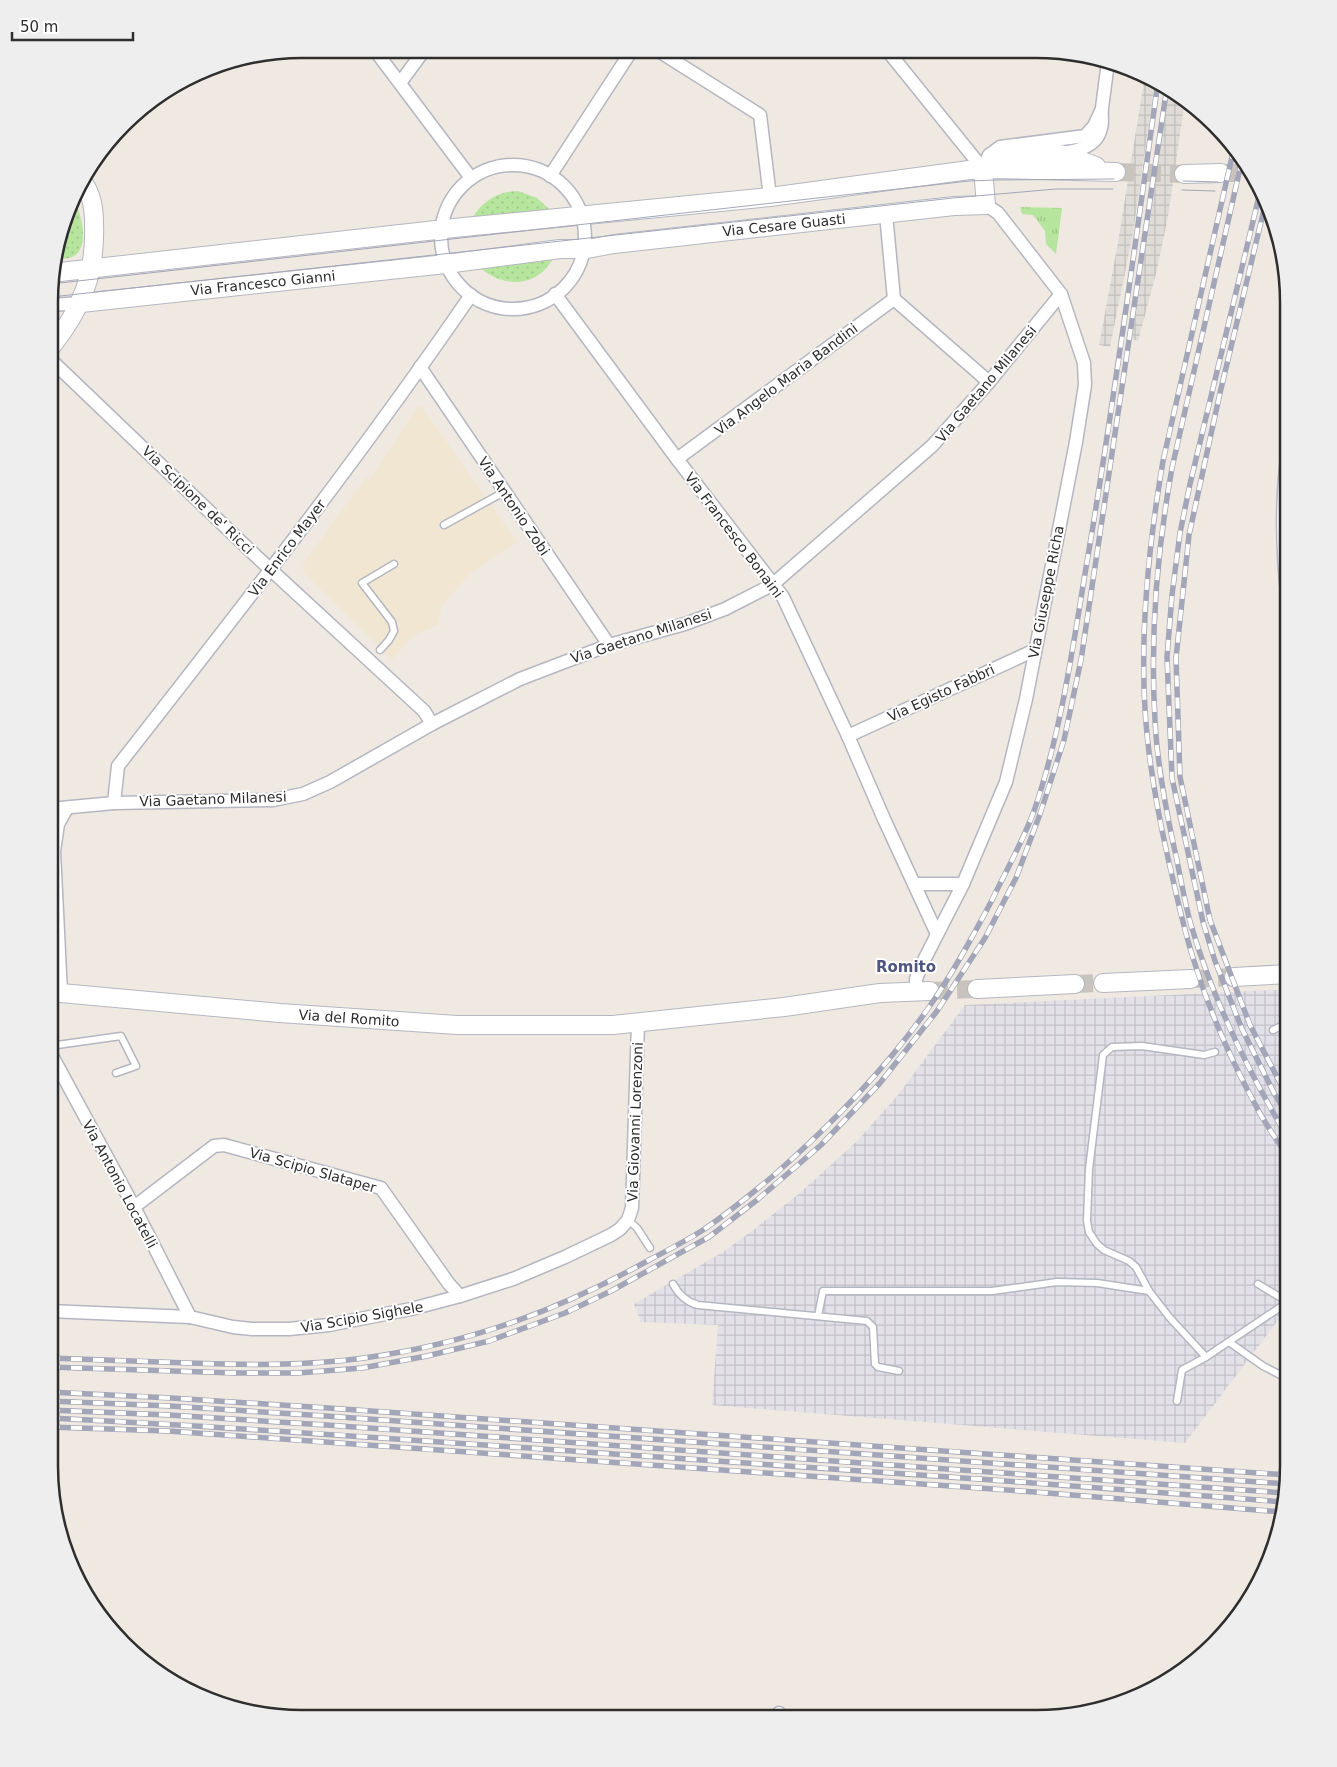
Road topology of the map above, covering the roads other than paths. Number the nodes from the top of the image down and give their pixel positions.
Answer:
1 (381, 58) edge
2 (418, 58) edge
3 (627, 58) edge
4 (670, 58) edge
5 (893, 58) edge
6 (1107, 68) edge
7 (400, 83) junction
8 (1102, 112) junction
9 (1051, 154) junction
10 (983, 169) junction
11 (1184, 174) tunnel mouth
12 (1221, 174) tunnel mouth
13 (550, 176) junction
14 (471, 178) junction
15 (86, 188) edge
16 (770, 196) junction
17 (986, 206) junction
18 (886, 214) junction
19 (581, 215) junction
20 (442, 230) junction
21 (583, 249) junction
22 (446, 264) junction
23 (92, 267) junction
24 (60, 272) edge
25 (555, 294) junction
26 (1061, 294) junction
27 (471, 295) junction
28 (894, 299) junction
29 (81, 302) junction
30 (58, 304) edge
31 (58, 338) edge
32 (58, 367) edge
33 (420, 367) junction
34 (989, 382) junction
35 (678, 459) junction
36 (504, 492) junction
37 (444, 525) dead end
38 (394, 564) dead end
39 (271, 570) junction
40 (772, 585) junction
41 (608, 645) junction
42 (380, 650) dead end
43 (1035, 650) junction
44 (432, 724) junction
45 (848, 736) junction
46 (114, 803) junction
47 (58, 808) edge
48 (66, 808) junction
49 (58, 824) edge
50 (914, 884) junction
51 (963, 884) junction
52 (937, 934) junction
53 (1280, 974) edge
54 (1234, 976) tunnel mouth
55 (1191, 979) tunnel mouth
56 (1104, 983) tunnel mouth
57 (1075, 984) tunnel mouth
58 (977, 989) tunnel mouth
59 (923, 992) joint
60 (58, 993) edge
61 (638, 1023) junction
62 (1280, 1027) edge
63 (1273, 1030) dead end
64 (58, 1045) edge
65 (1215, 1052) dead end
66 (58, 1067) edge
67 (116, 1073) dead end
68 (134, 1207) junction
69 (628, 1220) junction
70 (650, 1248) dead end
71 (673, 1284) dead end
72 (1258, 1284) dead end
73 (1150, 1291) junction
74 (460, 1296) junction
75 (1280, 1297) edge
76 (1280, 1307) edge
77 (58, 1311) edge
78 (818, 1316) junction
79 (190, 1317) junction
80 (1229, 1342) junction
81 (1206, 1357) junction
82 (899, 1372) dead end
83 (1280, 1375) edge
84 (1177, 1401) dead end

1 - 7 street
2 - 7 street
3 - 13 street
4 - 16 street
5 - 10 street
6 - 8 street
7 - 14 street
8 - 9 street
8 - 10 street
9 - 10 street
9 - 10 street
10 - 16 street
10 - 17 street
11 - 12 street
13 - 14 street
13 - 19 street
14 - 20 street
15 - 23 street
16 - 19 street
17 - 18 street, Via Cesare Guasti
17 - 26 street, Via Giuseppe Richa
18 - 21 street, Via Cesare Guasti
18 - 28 street
19 - 20 street
19 - 21 street
20 - 22 street
20 - 23 street
21 - 22 street, Via Cesare Guasti
21 - 25 street
22 - 27 street
22 - 29 street, Via Francesco Gianni
23 - 24 street
23 - 29 street
25 - 27 street
25 - 35 street, Via Francesco Bonaini
26 - 34 street, Via Gaetano Milanesi
26 - 43 street, Via Giuseppe Richa
27 - 33 street, Via Enrico Mayer
28 - 34 street
28 - 35 street, Via Angelo Maria Bandini
29 - 30 street
29 - 31 street
32 - 39 street, Via Scipione de' Ricci
33 - 36 street, Via Antonio Zobi
33 - 39 street, Via Enrico Mayer
34 - 40 street, Via Gaetano Milanesi
35 - 40 street, Via Francesco Bonaini
36 - 37 lane
36 - 41 street, Via Antonio Zobi
38 - 42 lane
39 - 44 street, Via Scipione de' Ricci
39 - 46 street, Via Enrico Mayer
40 - 41 street, Via Gaetano Milanesi
40 - 45 street, Via Francesco Bonaini
41 - 44 street, Via Gaetano Milanesi
43 - 45 street, Via Egisto Fabbri
43 - 51 street, Via Giuseppe Richa
44 - 46 street, Via Gaetano Milanesi
45 - 50 street, Via Francesco Bonaini
46 - 48 street, Via Gaetano Milanesi
47 - 48 street, Via Gaetano Milanesi
48 - 49 street
50 - 51 street
50 - 52 street, Via Francesco Bonaini
51 - 52 street, Via Giuseppe Richa
52 - 59 street, Via Giuseppe Richa
53 - 54 street
55 - 56 street
57 - 58 street
59 - 61 street, Via del Romito
60 - 61 street, Via del Romito
61 - 69 street, Via Giovanni Lorenzoni
62 - 63 lane
64 - 67 lane
65 - 73 lane
66 - 68 street, Via Antonio Locatelli
68 - 74 street, Via Scipio Slataper
68 - 79 street, Via Antonio Locatelli
69 - 70 lane
69 - 74 street, Via Scipio Sighele
71 - 78 lane
72 - 75 lane
73 - 78 lane
73 - 81 lane
74 - 79 street, Via Scipio Sighele
76 - 80 lane
77 - 79 street, Via Scipio Sighele
78 - 82 lane
80 - 81 lane
80 - 83 lane
81 - 84 lane

